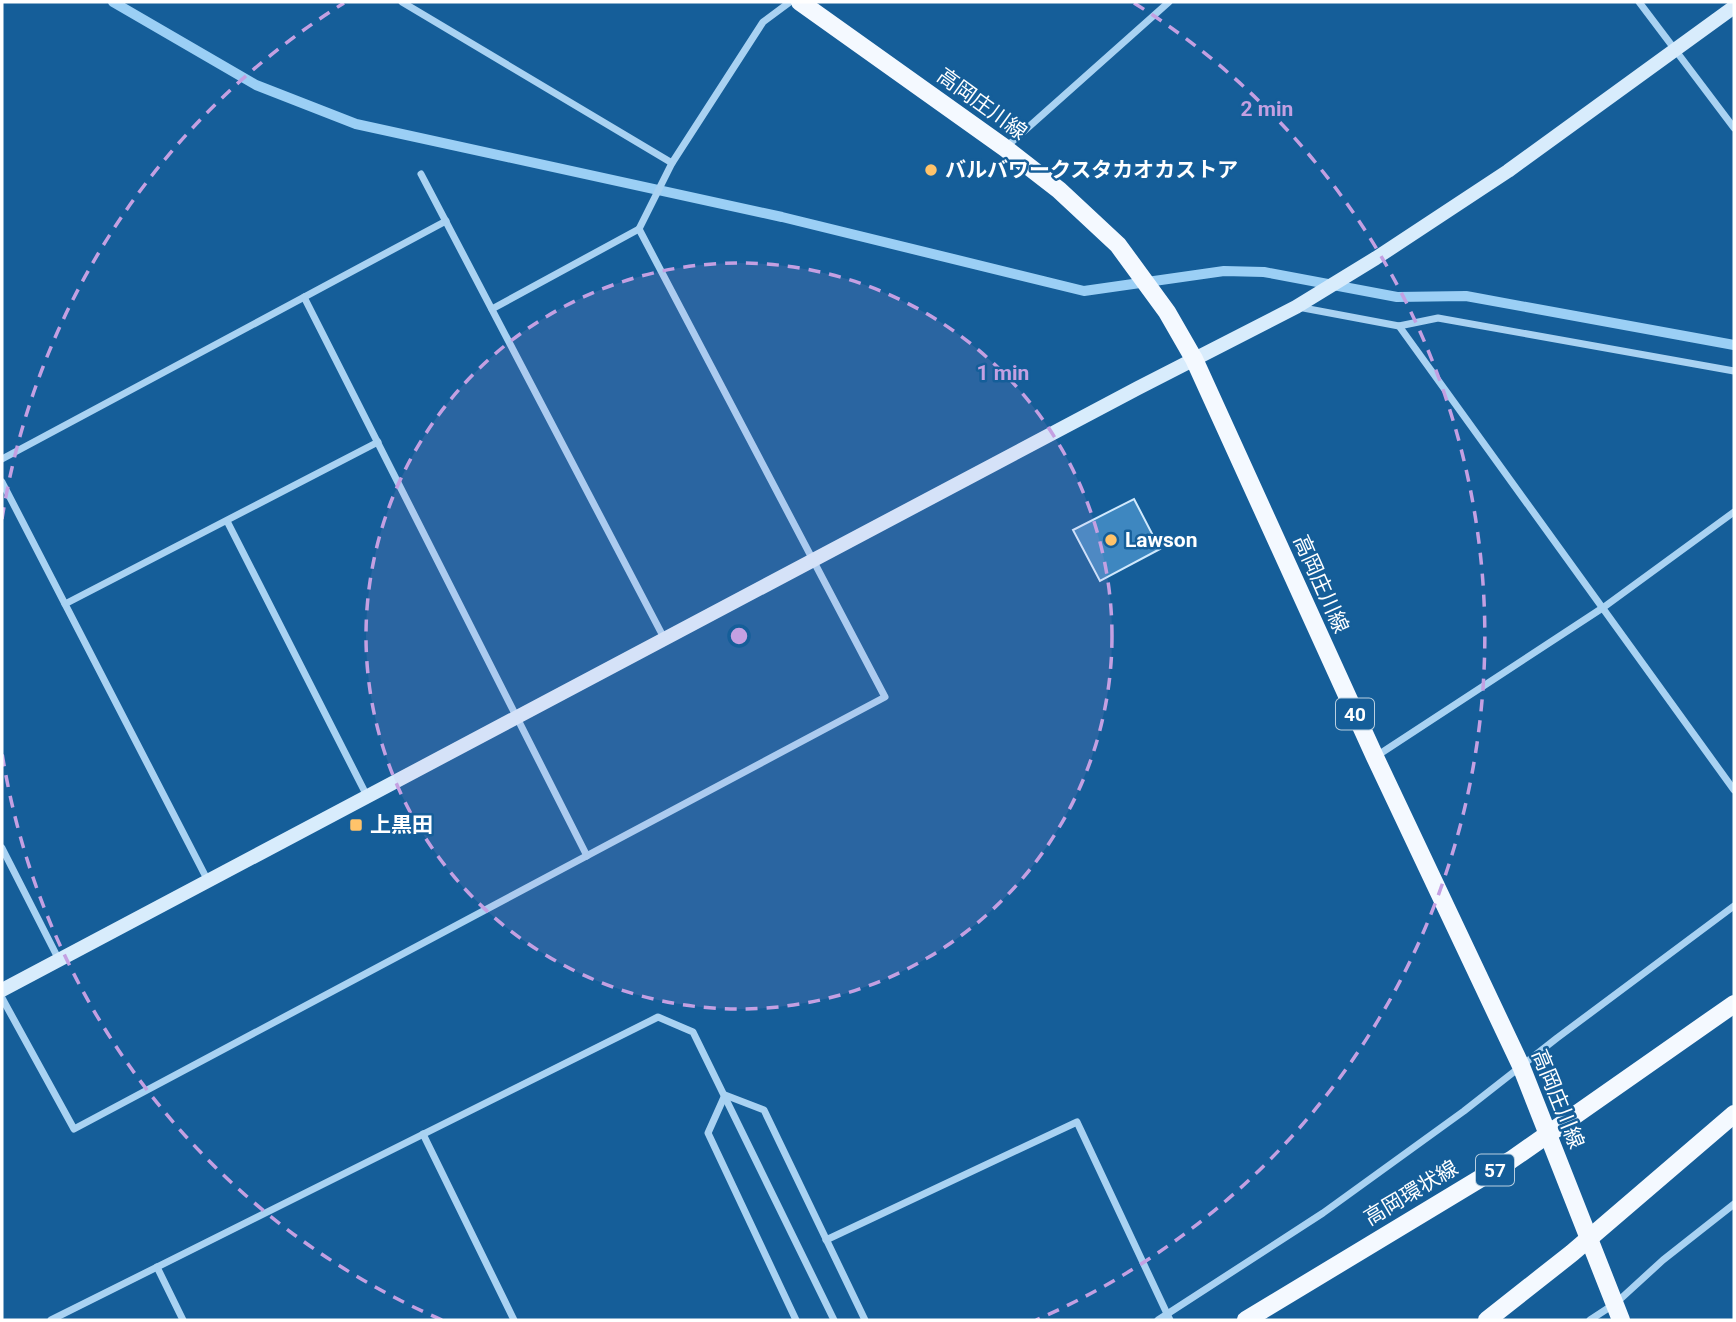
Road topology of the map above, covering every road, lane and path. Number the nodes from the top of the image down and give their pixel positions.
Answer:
1 (402, 2) edge
2 (790, 2) edge
3 (800, 2) edge
4 (1169, 2) edge
5 (1639, 2) edge
6 (1734, 7) edge
7 (1676, 49) junction
8 (1734, 128) edge
9 (1005, 148) junction
10 (672, 163) junction
11 (421, 174) dead end
12 (446, 221) junction
13 (639, 229) junction
14 (304, 297) junction
15 (1296, 307) junction
16 (492, 309) junction
17 (1399, 326) junction
18 (1194, 359) junction
19 (1734, 370) edge
20 (378, 442) junction
21 (2, 459) edge
22 (2, 482) edge
23 (1734, 512) edge
24 (227, 521) junction
25 (813, 561) junction
26 (65, 604) junction
27 (1604, 607) junction
28 (664, 639) junction
29 (516, 718) junction
30 (1375, 757) junction
31 (1734, 790) edge
32 (367, 796) junction
33 (2, 848) edge
34 (587, 856) junction
35 (208, 881) junction
36 (1734, 906) edge
37 (59, 960) junction
38 (2, 990) edge
39 (2, 998) edge
40 (1734, 1004) edge
41 (1521, 1066) junction
42 (725, 1095) junction
43 (1734, 1114) edge
44 (423, 1134) junction
45 (1734, 1204) edge
46 (826, 1240) junction
47 (157, 1267) junction
48 (1619, 1312) edge
49 (1169, 1317) edge
50 (51, 1320) edge
51 (183, 1320) edge
52 (514, 1320) edge
53 (796, 1320) edge
54 (834, 1320) edge
55 (865, 1320) edge
56 (1158, 1320) edge
57 (1246, 1320) edge
58 (1487, 1320) edge
59 (1590, 1320) edge

1 - 10 street
2 - 10 street
3 - 9 main road, 高岡庄川線 / 40
4 - 9 street
5 - 7 street
6 - 7 street
7 - 8 street
7 - 15 street
9 - 18 main road, 高岡庄川線 / 40
10 - 13 street
11 - 12 street
12 - 14 street
12 - 16 street
13 - 16 street
13 - 25 street
14 - 20 street
14 - 21 street
15 - 17 street
15 - 18 street
16 - 28 street
17 - 19 street
17 - 27 street
18 - 25 street
18 - 30 main road, 高岡庄川線 / 40
20 - 24 street
20 - 29 street
22 - 26 street
23 - 27 street
24 - 26 street
24 - 32 street
25 - 28 street
25 - 34 street
26 - 35 street
27 - 30 street
27 - 31 street
28 - 29 street
29 - 32 street
29 - 34 street
30 - 41 main road, 高岡庄川線 / 40
32 - 35 street
33 - 37 street
34 - 39 street
35 - 37 street
36 - 41 street
37 - 38 street
40 - 57 main road, 高岡環状線 / 57, bridge
41 - 48 main road, 高岡庄川線 / 40
41 - 49 street
42 - 44 street
42 - 46 street
42 - 53 street
42 - 54 street
43 - 58 main road, bridge
44 - 47 street
44 - 52 street
45 - 48 street
46 - 49 street
46 - 55 street
47 - 50 street
47 - 51 street
48 - 59 street
49 - 56 street

